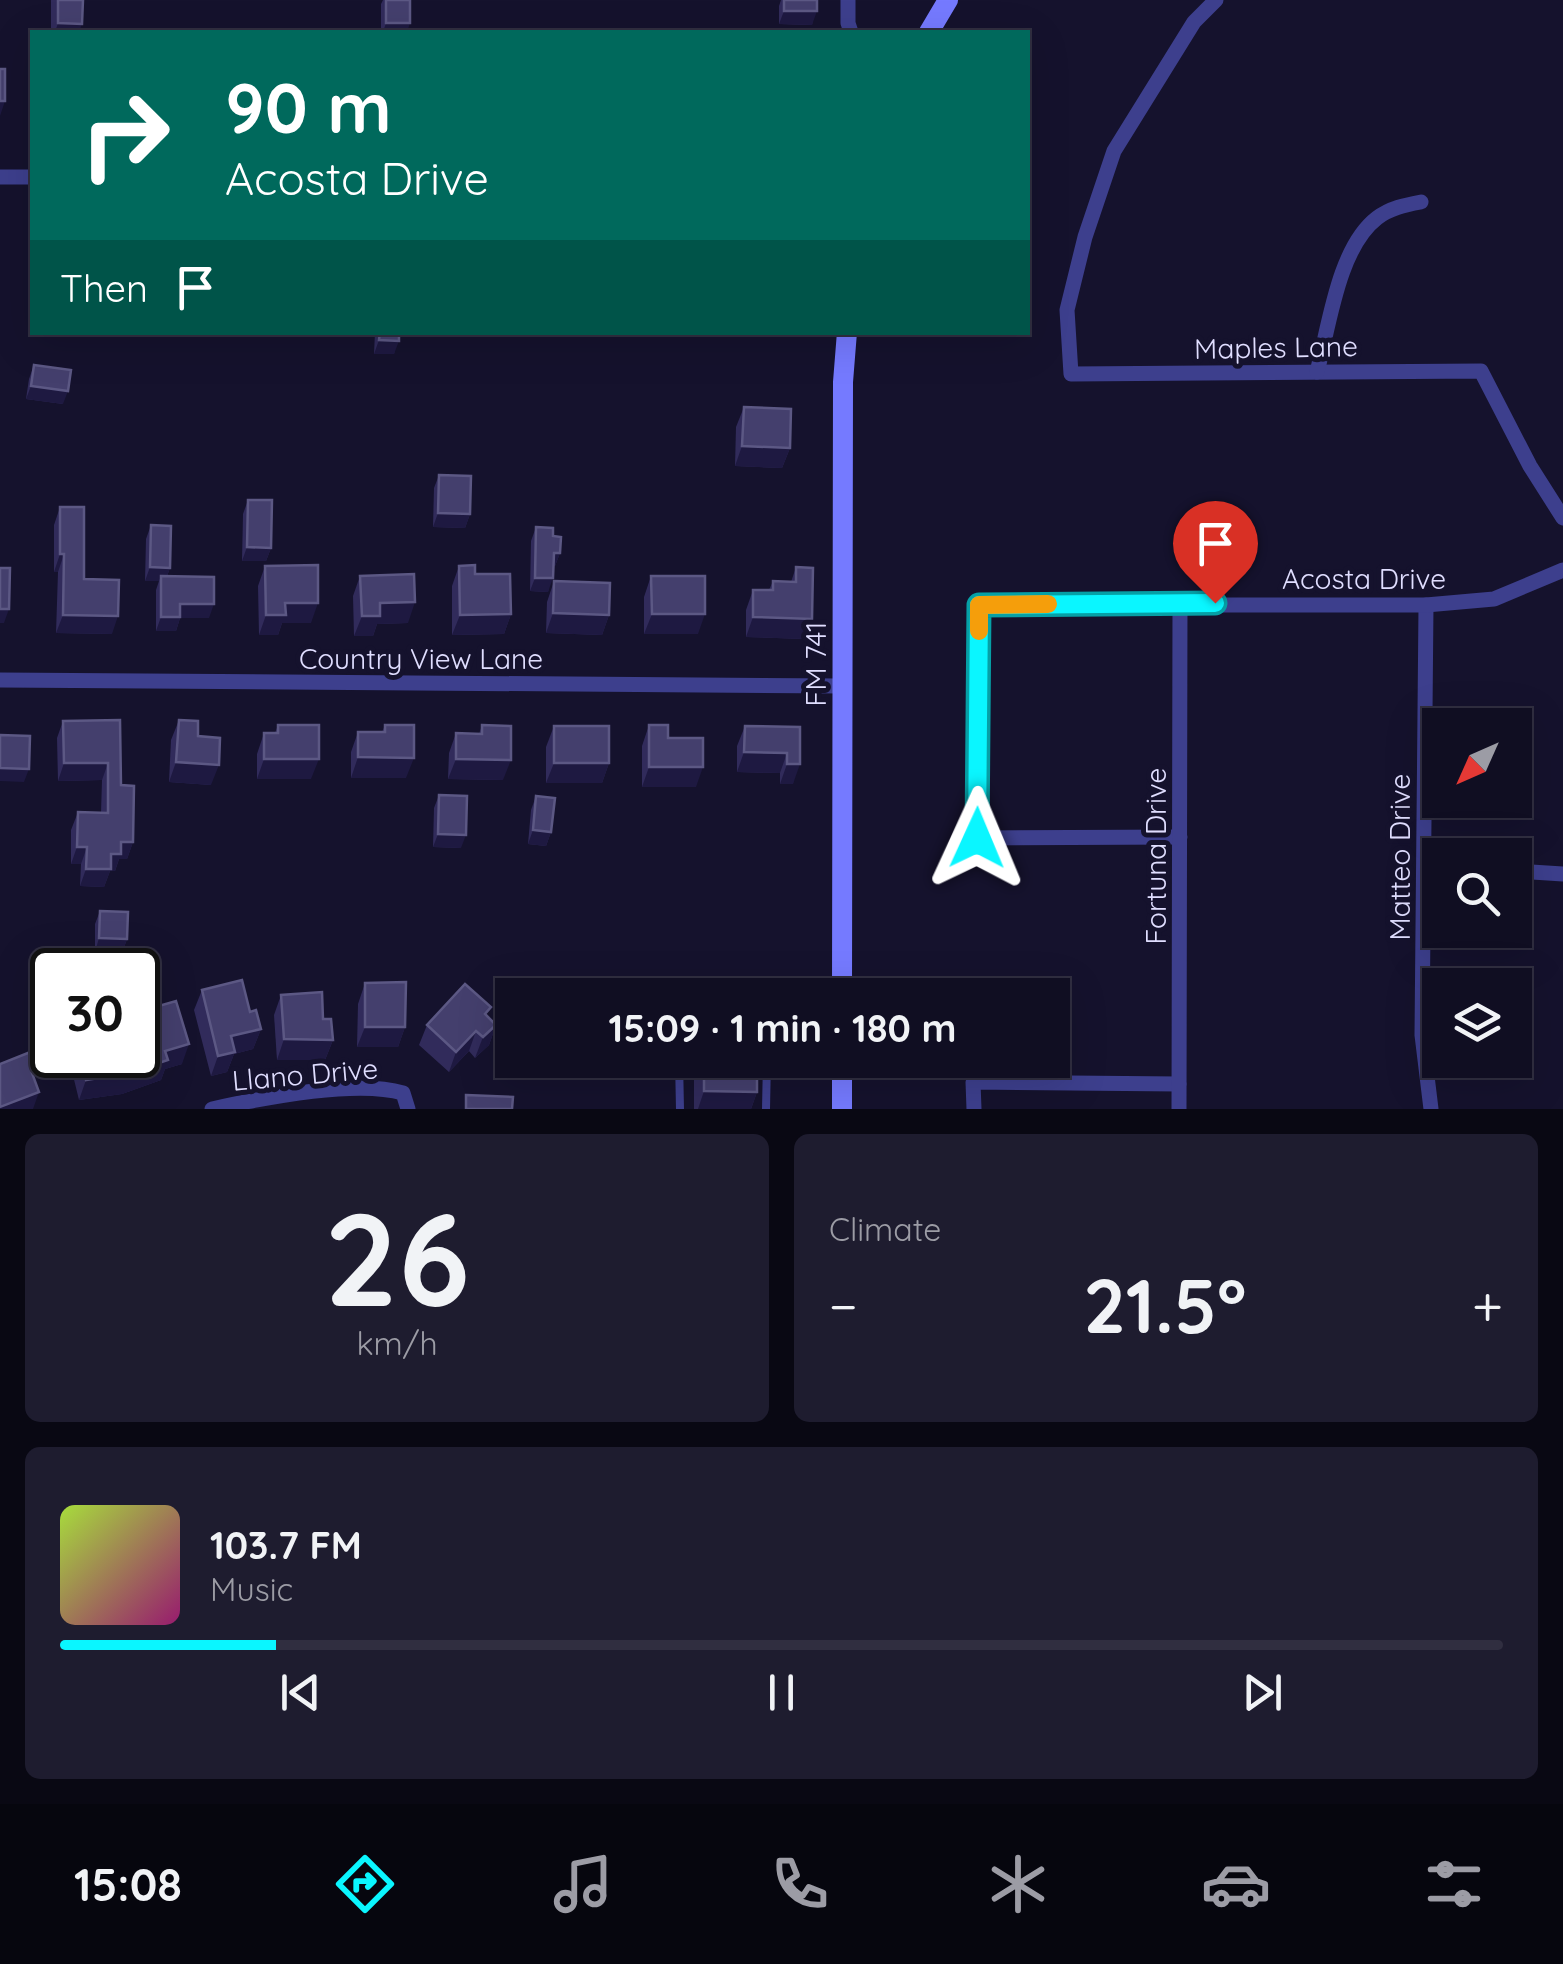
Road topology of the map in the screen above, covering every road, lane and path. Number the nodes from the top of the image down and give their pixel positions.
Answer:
1 (848, 0) edge
2 (948, 0) edge
3 (1216, 0) edge
4 (851, 30) edge
5 (929, 30) edge
6 (0, 177) edge
7 (30, 177) edge
8 (1421, 202) dead end
9 (847, 335) edge
10 (1317, 372) junction
11 (1563, 518) edge
12 (1563, 570) edge
13 (1180, 603) junction
14 (1426, 605) junction
15 (0, 680) edge
16 (842, 686) junction
17 (1180, 837) junction
18 (1431, 838) edge
19 (1532, 872) edge
20 (1563, 874) edge
21 (1427, 948) edge
22 (842, 978) edge
23 (679, 1078) edge
24 (767, 1078) edge
25 (842, 1078) edge
26 (1180, 1084) junction
27 (406, 1101) edge
28 (212, 1109) edge
29 (680, 1109) edge
30 (766, 1109) edge
31 (842, 1109) edge
32 (974, 1109) edge
33 (1179, 1109) edge
34 (1431, 1109) edge

1 - 4 street
2 - 5 main road
3 - 10 street, Maples Lane
6 - 7 street
8 - 10 street
9 - 16 main road, FM 741 / FM 741
10 - 11 street, Maples Lane
12 - 14 street, Acosta Drive
13 - 14 street, Acosta Drive
13 - 17 street, Fortuna Drive
13 - 17 street, Acosta Drive
14 - 18 street, Matteo Drive
15 - 16 street, Country View Lane
16 - 22 main road, FM 741 / FM 741
17 - 26 street, Fortuna Drive
19 - 20 street
21 - 34 street, Matteo Drive
23 - 29 lane
24 - 30 lane
25 - 31 main road
26 - 32 street
26 - 33 street, Fortuna Drive
27 - 28 street, Llano Drive

